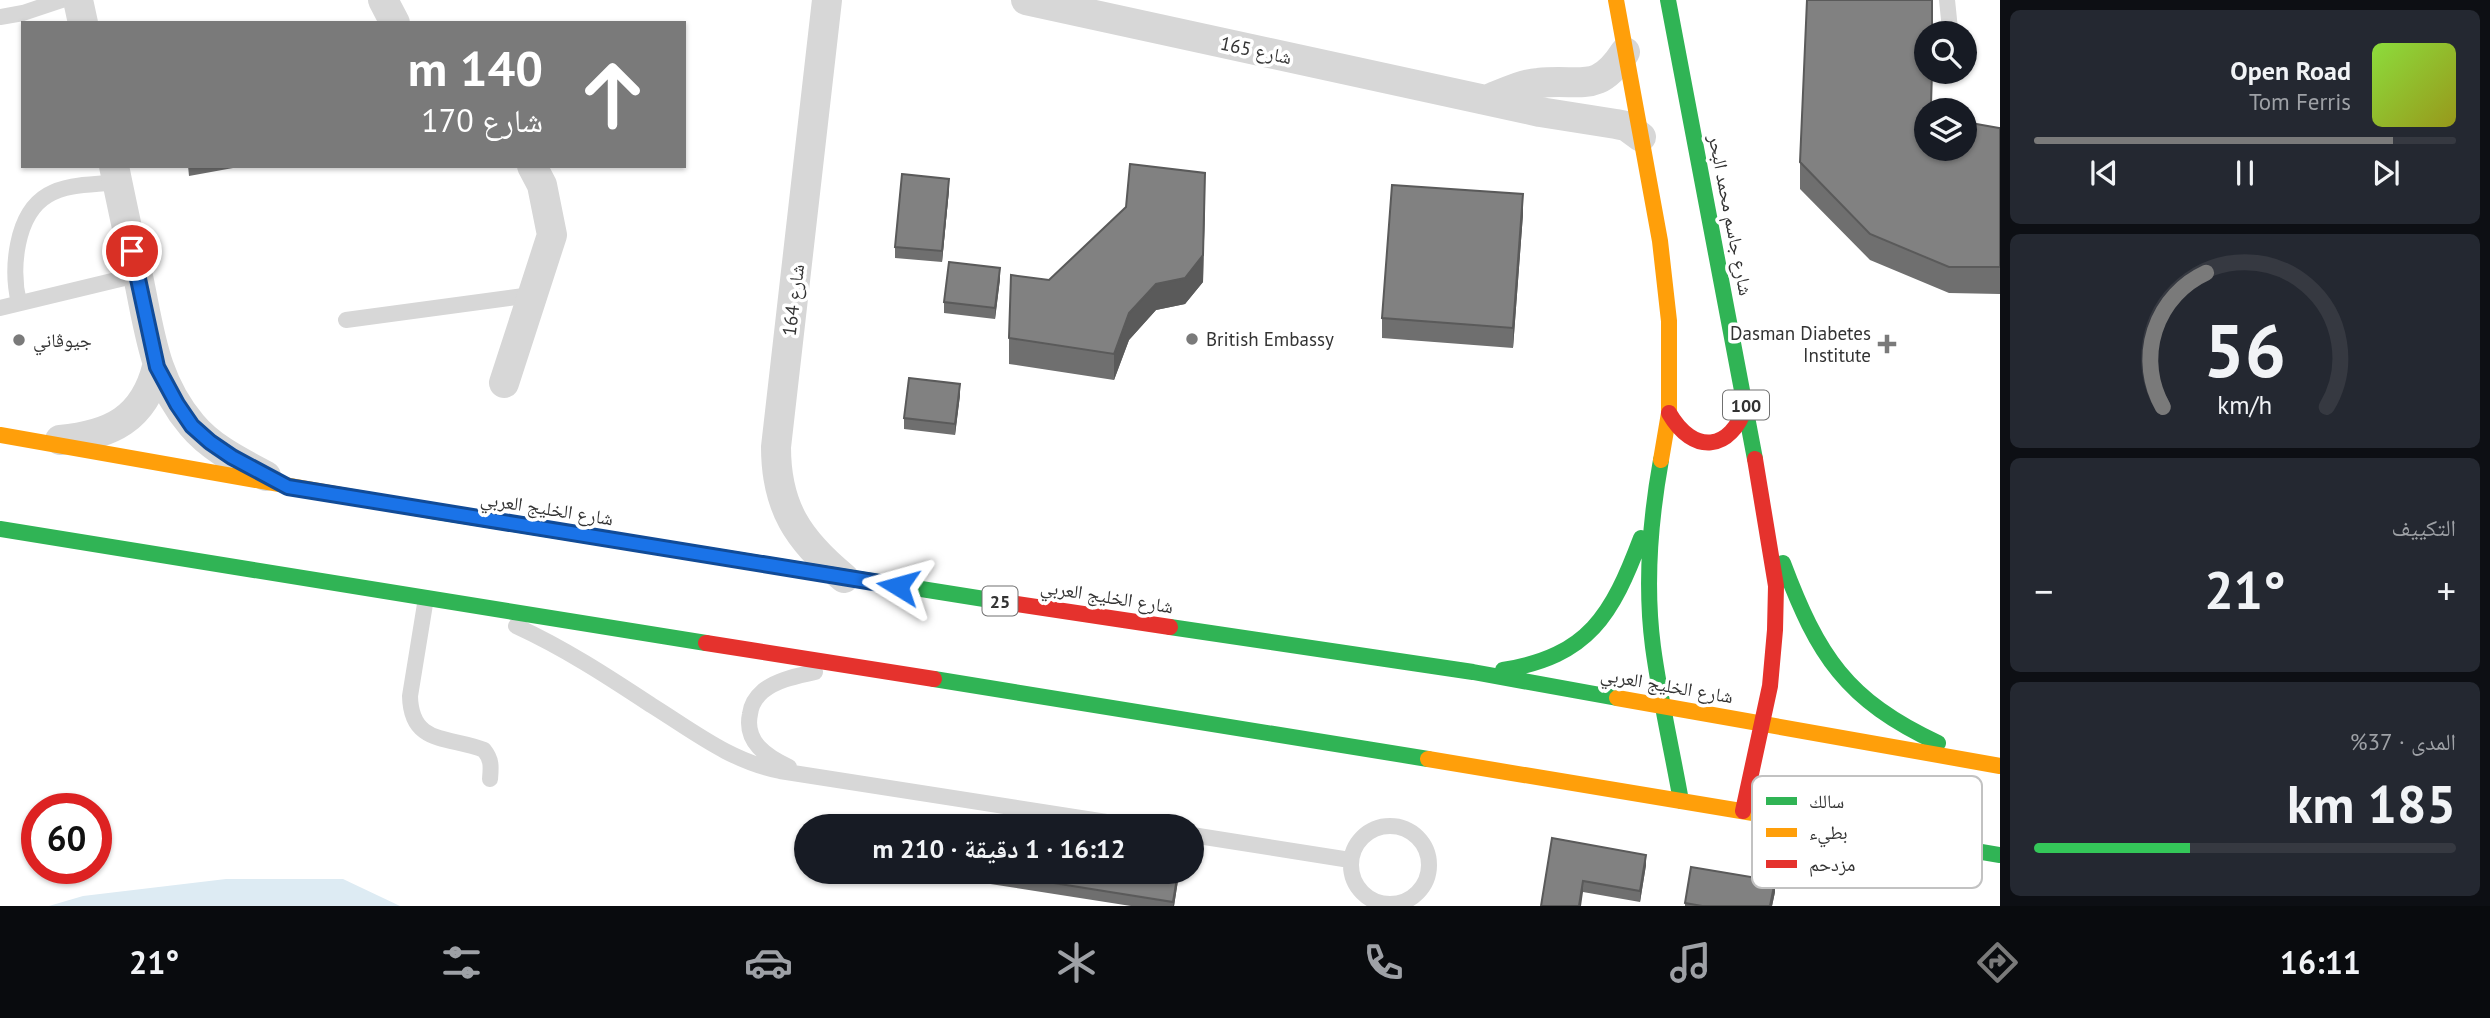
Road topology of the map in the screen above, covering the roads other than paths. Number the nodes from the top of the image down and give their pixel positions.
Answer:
1 (62, 0) edge
2 (78, 0) edge
3 (383, 0) edge
4 (827, 0) edge
5 (1026, 0) edge
6 (1616, 0) edge
7 (1668, 0) edge
8 (1947, 0) edge
9 (0, 17) edge
10 (83, 21) edge
11 (394, 21) edge
12 (1949, 21) edge
13 (1625, 52) junction
14 (1486, 100) junction
15 (1641, 137) junction
16 (533, 168) edge
17 (115, 174) edge
18 (137, 275) junction
19 (531, 295) junction
20 (19, 303) junction
21 (0, 308) edge
22 (346, 320) dead end
23 (157, 367) junction
24 (503, 383) dead end
25 (1746, 405) junction
26 (1669, 414) junction
27 (0, 435) edge
28 (32, 442) junction
29 (1657, 482) junction
30 (288, 487) junction
31 (1765, 511) junction
32 (0, 530) edge
33 (0, 545) edge
34 (172, 558) junction
35 (844, 578) junction
36 (426, 598) junction
37 (454, 602) junction
38 (854, 667) junction
39 (1473, 672) junction
40 (1663, 706) junction
41 (1764, 723) junction
42 (2000, 765) edge
43 (818, 777) junction
44 (490, 779) dead end
45 (1681, 801) junction
46 (1743, 811) junction
47 (1752, 813) edge
48 (1055, 814) edge
49 (1204, 837) edge
50 (1982, 852) edge
51 (2000, 855) edge
52 (1350, 860) junction

1 - 9 lane
2 - 10 street
3 - 11 street
4 - 35 street, شارع 164
5 - 14 street, شارع 165
6 - 13 main road
7 - 25 main road, شارع جاسم محمد البحر / 100
8 - 12 lane
13 - 14 street
13 - 15 main road
14 - 15 street, شارع 165
15 - 26 main road
16 - 19 street
17 - 18 street
17 - 20 lane
18 - 20 lane
18 - 23 street
19 - 22 lane
19 - 24 street
20 - 21 lane
23 - 28 street
23 - 30 street
25 - 26 main road
25 - 31 main road, شارع جاسم محمد البحر / 100
26 - 29 main road
27 - 28 main road, شارع الخليج العربي / 25
28 - 30 main road, شارع الخليج العربي / 25
29 - 39 main road
29 - 40 main road
30 - 35 main road, شارع الخليج العربي / 25
31 - 41 main road, شارع جاسم محمد البحر / 100
31 - 42 main road
32 - 34 main road
33 - 34 lane
34 - 36 main road
35 - 39 main road, شارع الخليج العربي / 25
36 - 37 main road
36 - 44 lane
37 - 38 main road
37 - 43 lane
38 - 43 lane
38 - 45 main road
39 - 40 main road, شارع الخليج العربي / 25
40 - 41 main road, شارع الخليج العربي / 25
40 - 45 main road
41 - 42 main road, شارع الخليج العربي / 25
41 - 46 main road, شارع جاسم محمد البحر / 100
43 - 48 lane
45 - 46 main road
46 - 47 main road
49 - 52 lane
50 - 51 main road
52 - 52 lane

